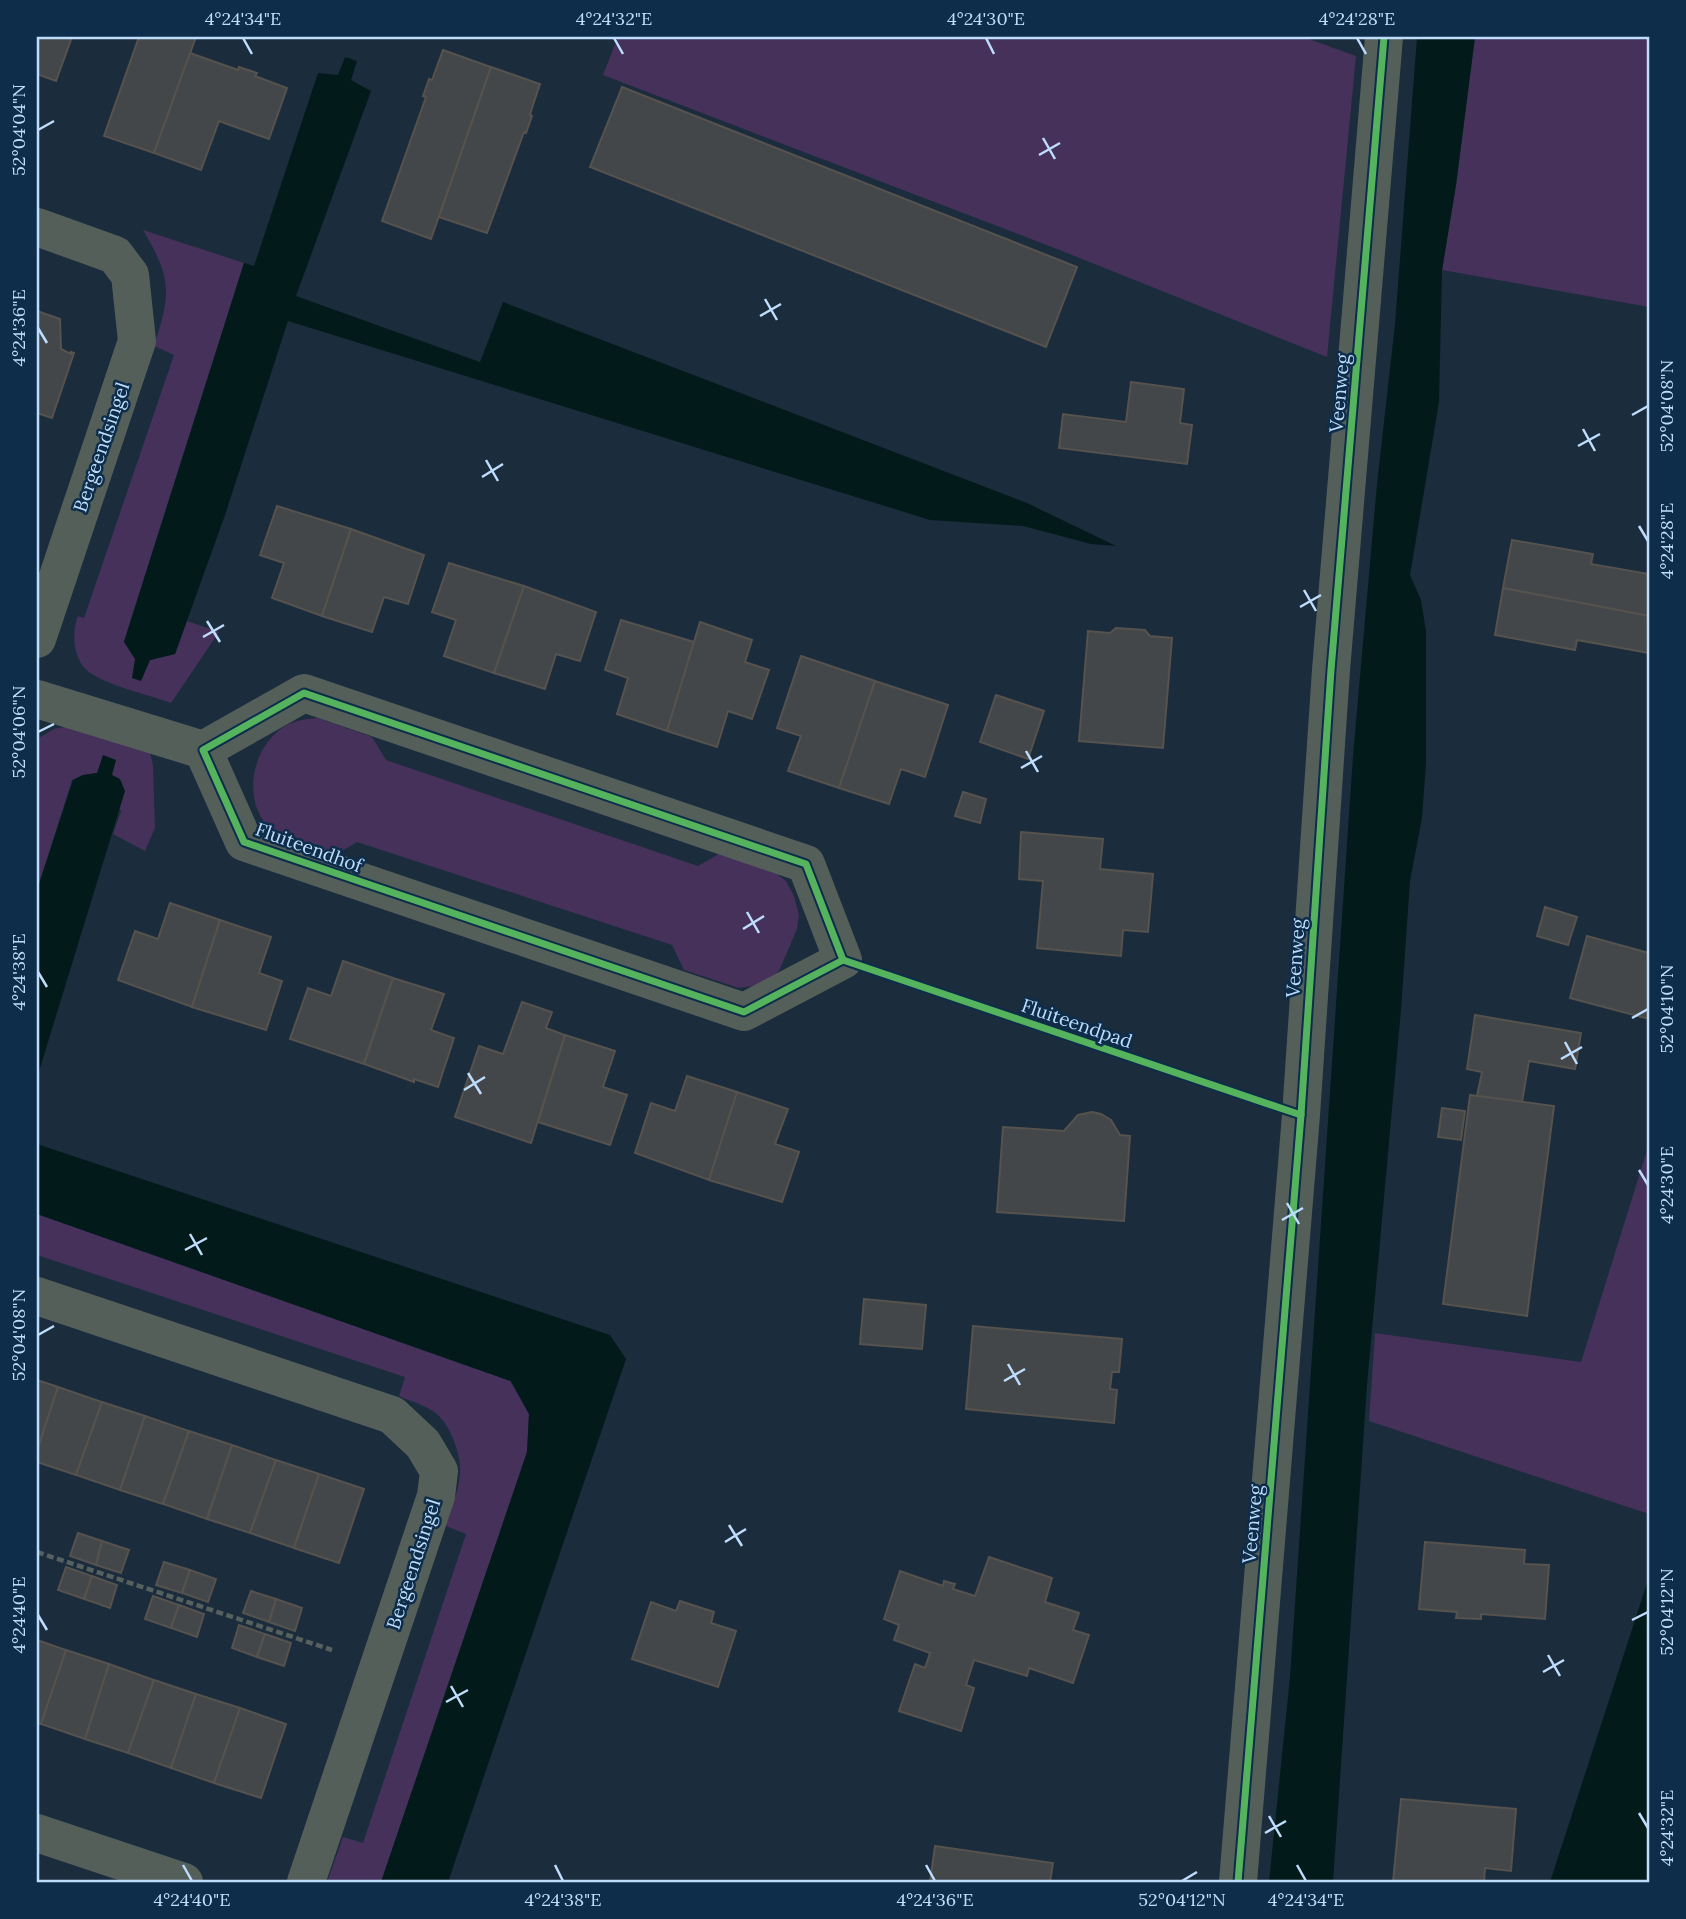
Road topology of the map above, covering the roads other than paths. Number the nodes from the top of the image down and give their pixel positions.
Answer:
1 (1384, 37) edge
2 (37, 227) edge
3 (37, 639) edge
4 (37, 699) edge
5 (203, 750) junction
6 (37, 1296) edge
7 (37, 1833) edge
8 (184, 1882) edge
9 (306, 1882) edge
10 (1238, 1882) edge

1 - 10 street, Veenweg
2 - 3 street, Bergeendsingel
4 - 5 street
5 - 5 street, Fluiteendhof
6 - 9 street, Bergeendsingel
7 - 8 street

